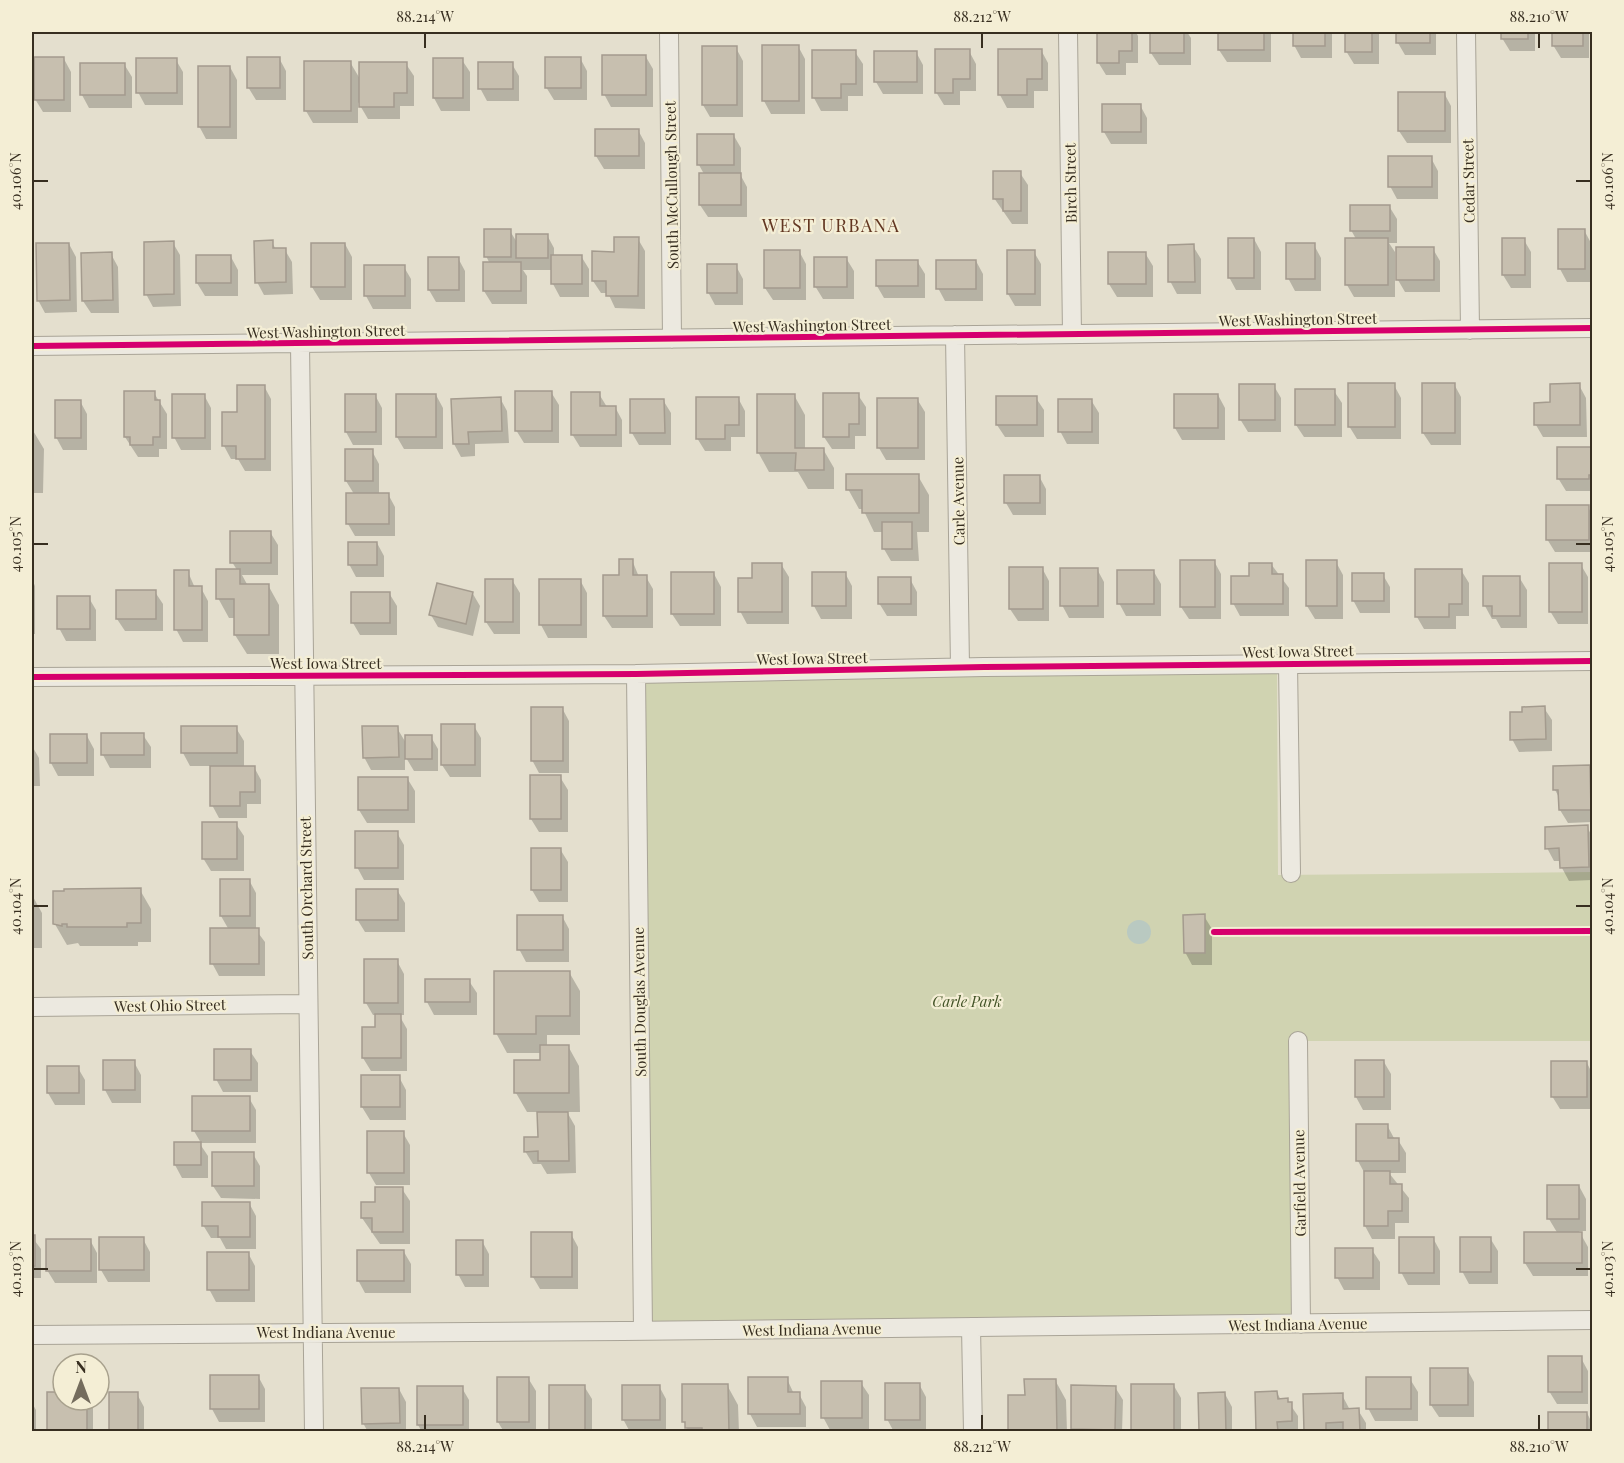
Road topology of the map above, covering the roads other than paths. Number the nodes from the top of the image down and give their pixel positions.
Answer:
1 (669, 32) edge
2 (1068, 32) edge
3 (1466, 32) edge
4 (1593, 328) edge
5 (1470, 330) junction
6 (1072, 334) junction
7 (955, 335) junction
8 (672, 339) junction
9 (300, 344) junction
10 (32, 346) edge
11 (1593, 661) edge
12 (1288, 663) junction
13 (960, 667) junction
14 (636, 674) junction
15 (303, 675) junction
16 (32, 677) edge
17 (1291, 873) dead end
18 (308, 1004) junction
19 (32, 1006) edge
20 (1298, 1041) dead end
21 (1593, 1320) edge
22 (1301, 1324) junction
23 (971, 1327) junction
24 (643, 1331) junction
25 (312, 1332) junction
26 (32, 1335) edge
27 (314, 1431) edge
28 (973, 1431) edge

1 - 8 street, South McCullough Street
2 - 6 street, Birch Street
3 - 5 street, Cedar Street
4 - 5 street, West Washington Street
5 - 6 street, West Washington Street
6 - 7 street, West Washington Street
7 - 8 street, West Washington Street
7 - 13 street, Carle Avenue
8 - 9 street, West Washington Street
9 - 10 street, West Washington Street
9 - 15 street, South Orchard Street
11 - 12 street, West Iowa Street
12 - 13 street, West Iowa Street
12 - 17 street
13 - 14 street, West Iowa Street
14 - 15 street, West Iowa Street
14 - 24 street, South Douglas Avenue
15 - 16 street, West Iowa Street
15 - 18 street, South Orchard Street
18 - 19 street, West Ohio Street
18 - 25 street, South Orchard Street
20 - 22 street, Garfield Avenue
21 - 22 street, West Indiana Avenue
22 - 23 street, West Indiana Avenue
23 - 24 street, West Indiana Avenue
23 - 28 street
24 - 25 street, West Indiana Avenue
25 - 26 street, West Indiana Avenue
25 - 27 street, South Orchard Street

